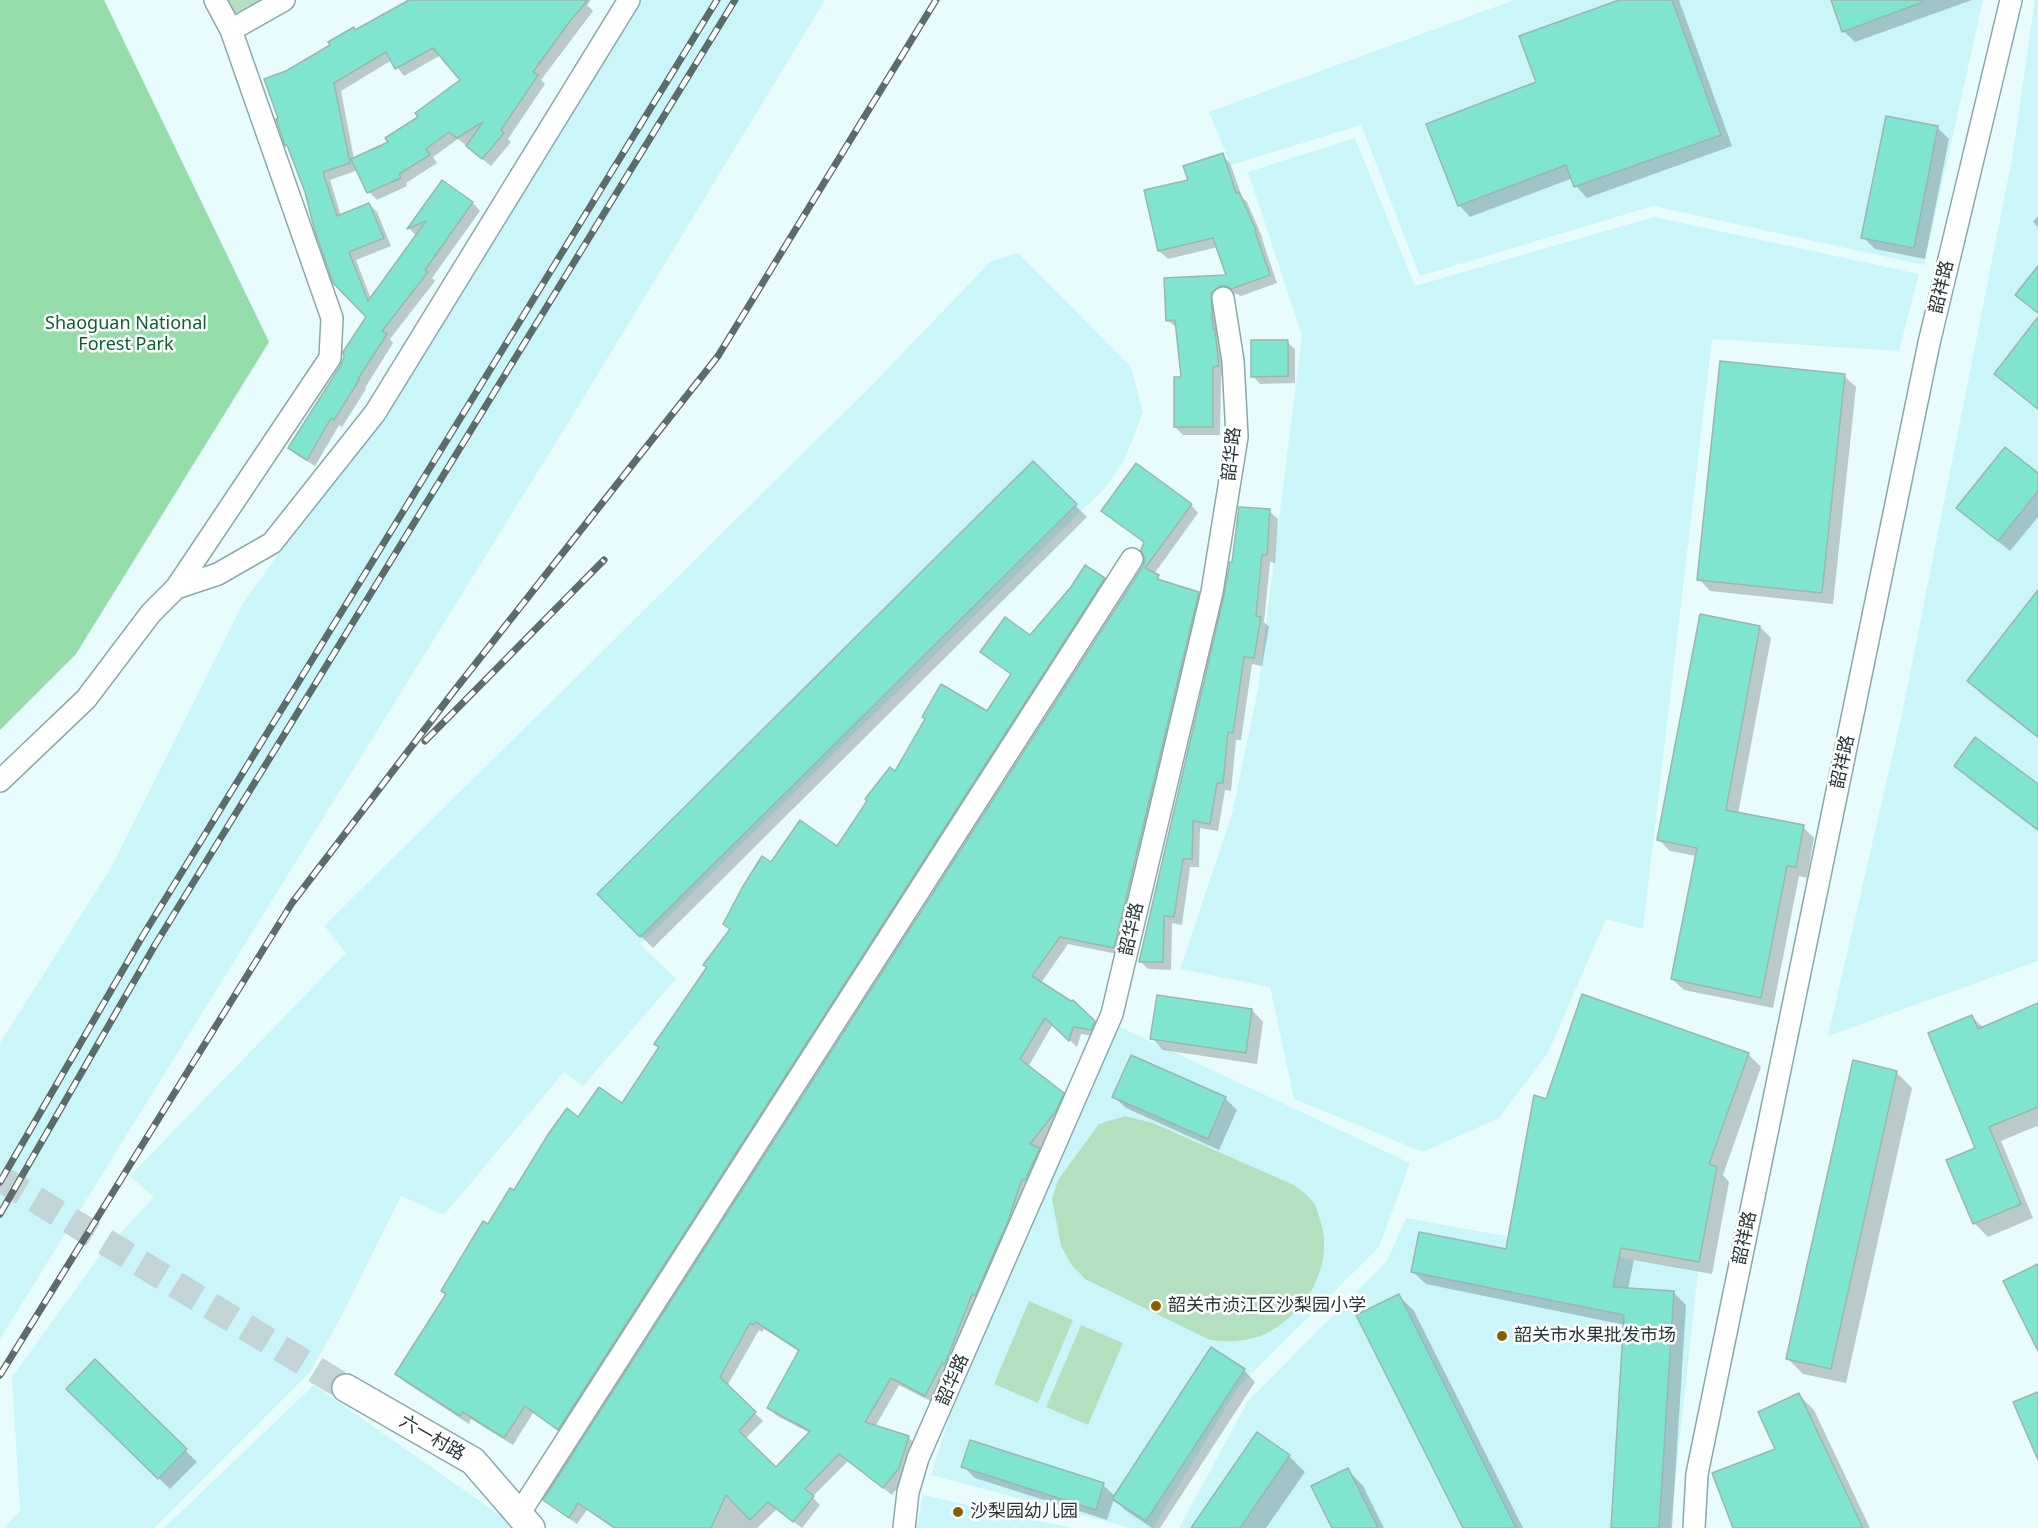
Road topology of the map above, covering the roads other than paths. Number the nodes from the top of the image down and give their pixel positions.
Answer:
1 (216, 0) edge
2 (284, 0) edge
3 (629, 0) edge
4 (2010, 0) edge
5 (231, 30) junction
6 (1223, 298) dead end
7 (1132, 559) dead end
8 (176, 588) junction
9 (0, 781) edge
10 (346, 1388) tunnel mouth
11 (525, 1521) edge
12 (904, 1528) edge
13 (1695, 1528) edge

1 - 5 street
2 - 5 street
3 - 8 street
4 - 13 street, 韶祥路
5 - 8 street
6 - 12 street, 韶华路
7 - 11 street
8 - 9 street
10 - 11 street, 六一村路

